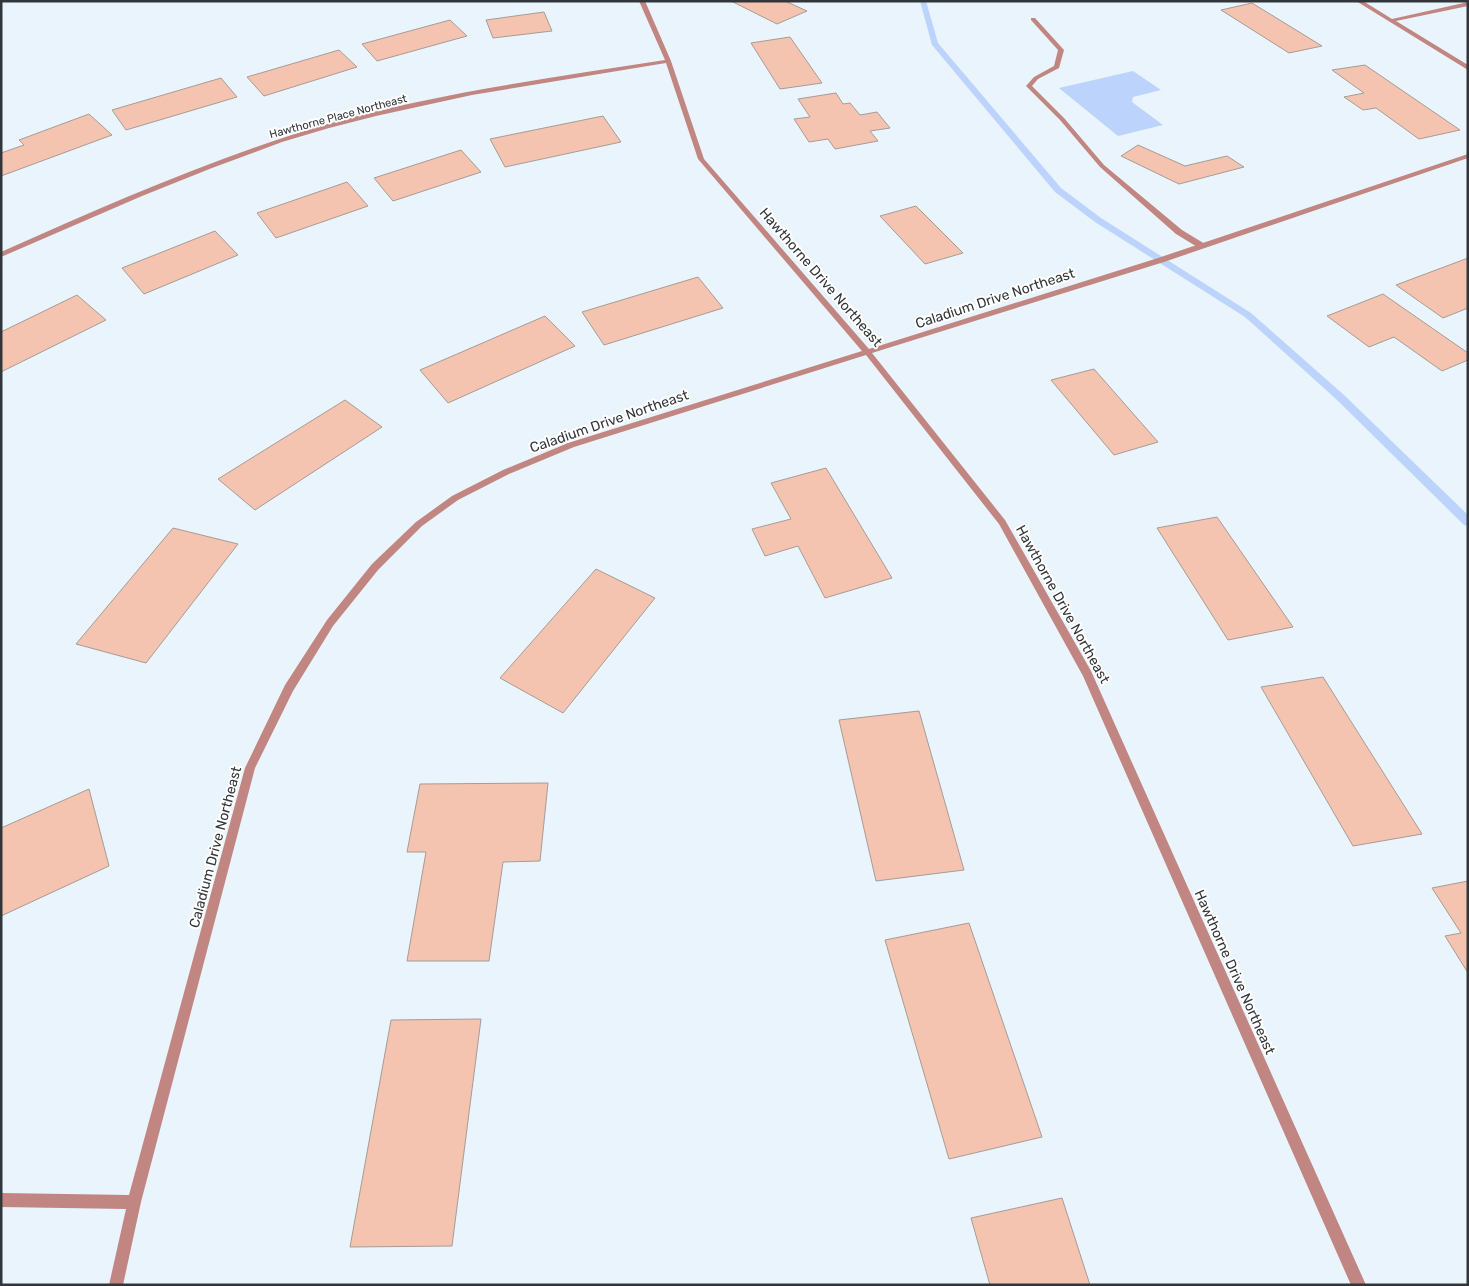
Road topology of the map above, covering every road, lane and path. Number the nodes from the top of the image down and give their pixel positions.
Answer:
1 (642, 1) edge
2 (1359, 1) edge
3 (1468, 4) edge
4 (1033, 19) dead end
5 (1393, 20) junction
6 (668, 61) junction
7 (1468, 68) edge
8 (1468, 156) edge
9 (1202, 246) junction
10 (1, 256) edge
11 (868, 353) junction
12 (1, 1200) edge
13 (134, 1202) junction
14 (116, 1285) edge
15 (1359, 1285) edge

1 - 6 street, Hawthorne Drive Northeast
2 - 5 street
3 - 5 street
4 - 9 street
5 - 7 street
6 - 10 street, Hawthorne Place Northeast
6 - 11 street, Hawthorne Drive Northeast
8 - 9 street, Caladium Drive Northeast
9 - 11 street, Caladium Drive Northeast
11 - 13 street, Caladium Drive Northeast
11 - 15 street, Hawthorne Drive Northeast
12 - 13 street
13 - 14 street, Caladium Drive Northeast

